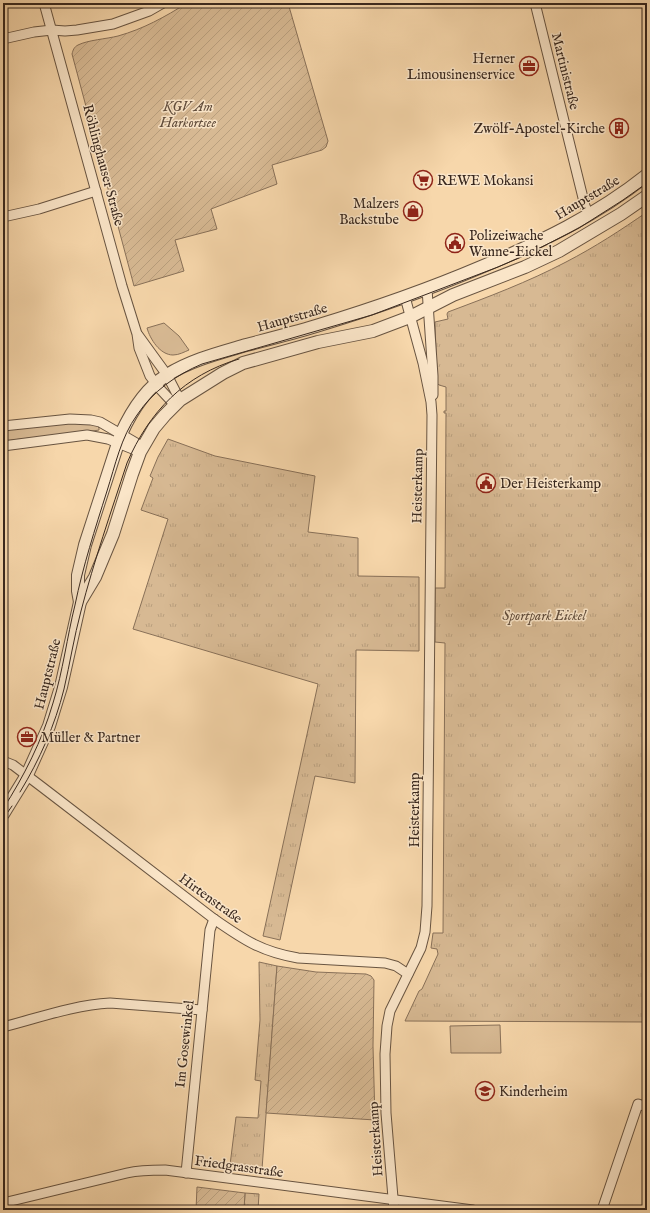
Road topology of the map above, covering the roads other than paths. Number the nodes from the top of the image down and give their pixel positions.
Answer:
1 (44, 3) edge
2 (163, 3) edge
3 (535, 3) edge
4 (52, 30) junction
5 (3, 39) edge
6 (647, 175) edge
7 (96, 191) junction
8 (647, 196) edge
9 (589, 215) junction
10 (3, 217) edge
11 (427, 289) junction
12 (405, 297) junction
13 (429, 308) junction
14 (410, 317) junction
15 (137, 334) junction
16 (167, 375) junction
17 (156, 384) junction
18 (177, 402) junction
19 (431, 402) junction
20 (3, 426) edge
21 (120, 438) junction
22 (3, 446) edge
23 (142, 449) junction
24 (80, 602) junction
25 (3, 761) edge
26 (27, 775) junction
27 (3, 814) edge
28 (214, 919) junction
29 (408, 974) junction
30 (202, 1010) junction
31 (3, 1027) edge
32 (647, 1107) edge
33 (186, 1173) junction
34 (393, 1200) junction
35 (3, 1203) edge
36 (394, 1210) edge
37 (473, 1210) edge
38 (602, 1210) edge

1 - 4 street, Röhlinghauser Straße
2 - 4 street
3 - 9 street, Martinistraße
4 - 5 street
4 - 7 street, Röhlinghauser Straße
6 - 9 street, Hauptstraße
7 - 10 street
7 - 15 street, Röhlinghauser Straße
8 - 13 street, Hauptstraße
9 - 11 street, Hauptstraße
11 - 12 street, Hauptstraße
11 - 13 street, Heisterkamp
12 - 14 street, Heisterkamp
12 - 16 street, Hauptstraße
13 - 14 street, Hauptstraße
13 - 19 street, Heisterkamp
14 - 18 street, Hauptstraße
14 - 19 street, Heisterkamp
15 - 16 street, Röhlinghauser Straße
15 - 17 street, Röhlinghauser Straße
16 - 17 street, Hauptstraße
16 - 18 street, Röhlinghauser Straße
17 - 18 street, Röhlinghauser Straße
17 - 21 street, Hauptstraße
18 - 23 street, Hauptstraße
19 - 29 street, Heisterkamp
20 - 21 street
21 - 22 street
21 - 23 street
21 - 24 street, Hauptstraße
23 - 24 street, Hauptstraße
24 - 26 street, Hauptstraße
25 - 26 street, Hirtenstraße
26 - 27 street, Hauptstraße
26 - 28 street, Hirtenstraße
28 - 29 street, Hirtenstraße
28 - 30 street, Im Gosewinkel
29 - 34 street, Heisterkamp
30 - 31 street
30 - 33 street, Im Gosewinkel
32 - 38 street
33 - 34 street, Friedgrasstraße
33 - 35 street, Friedgrasstraße
34 - 36 street, Heisterkamp
34 - 37 street, Friedgrasstraße

